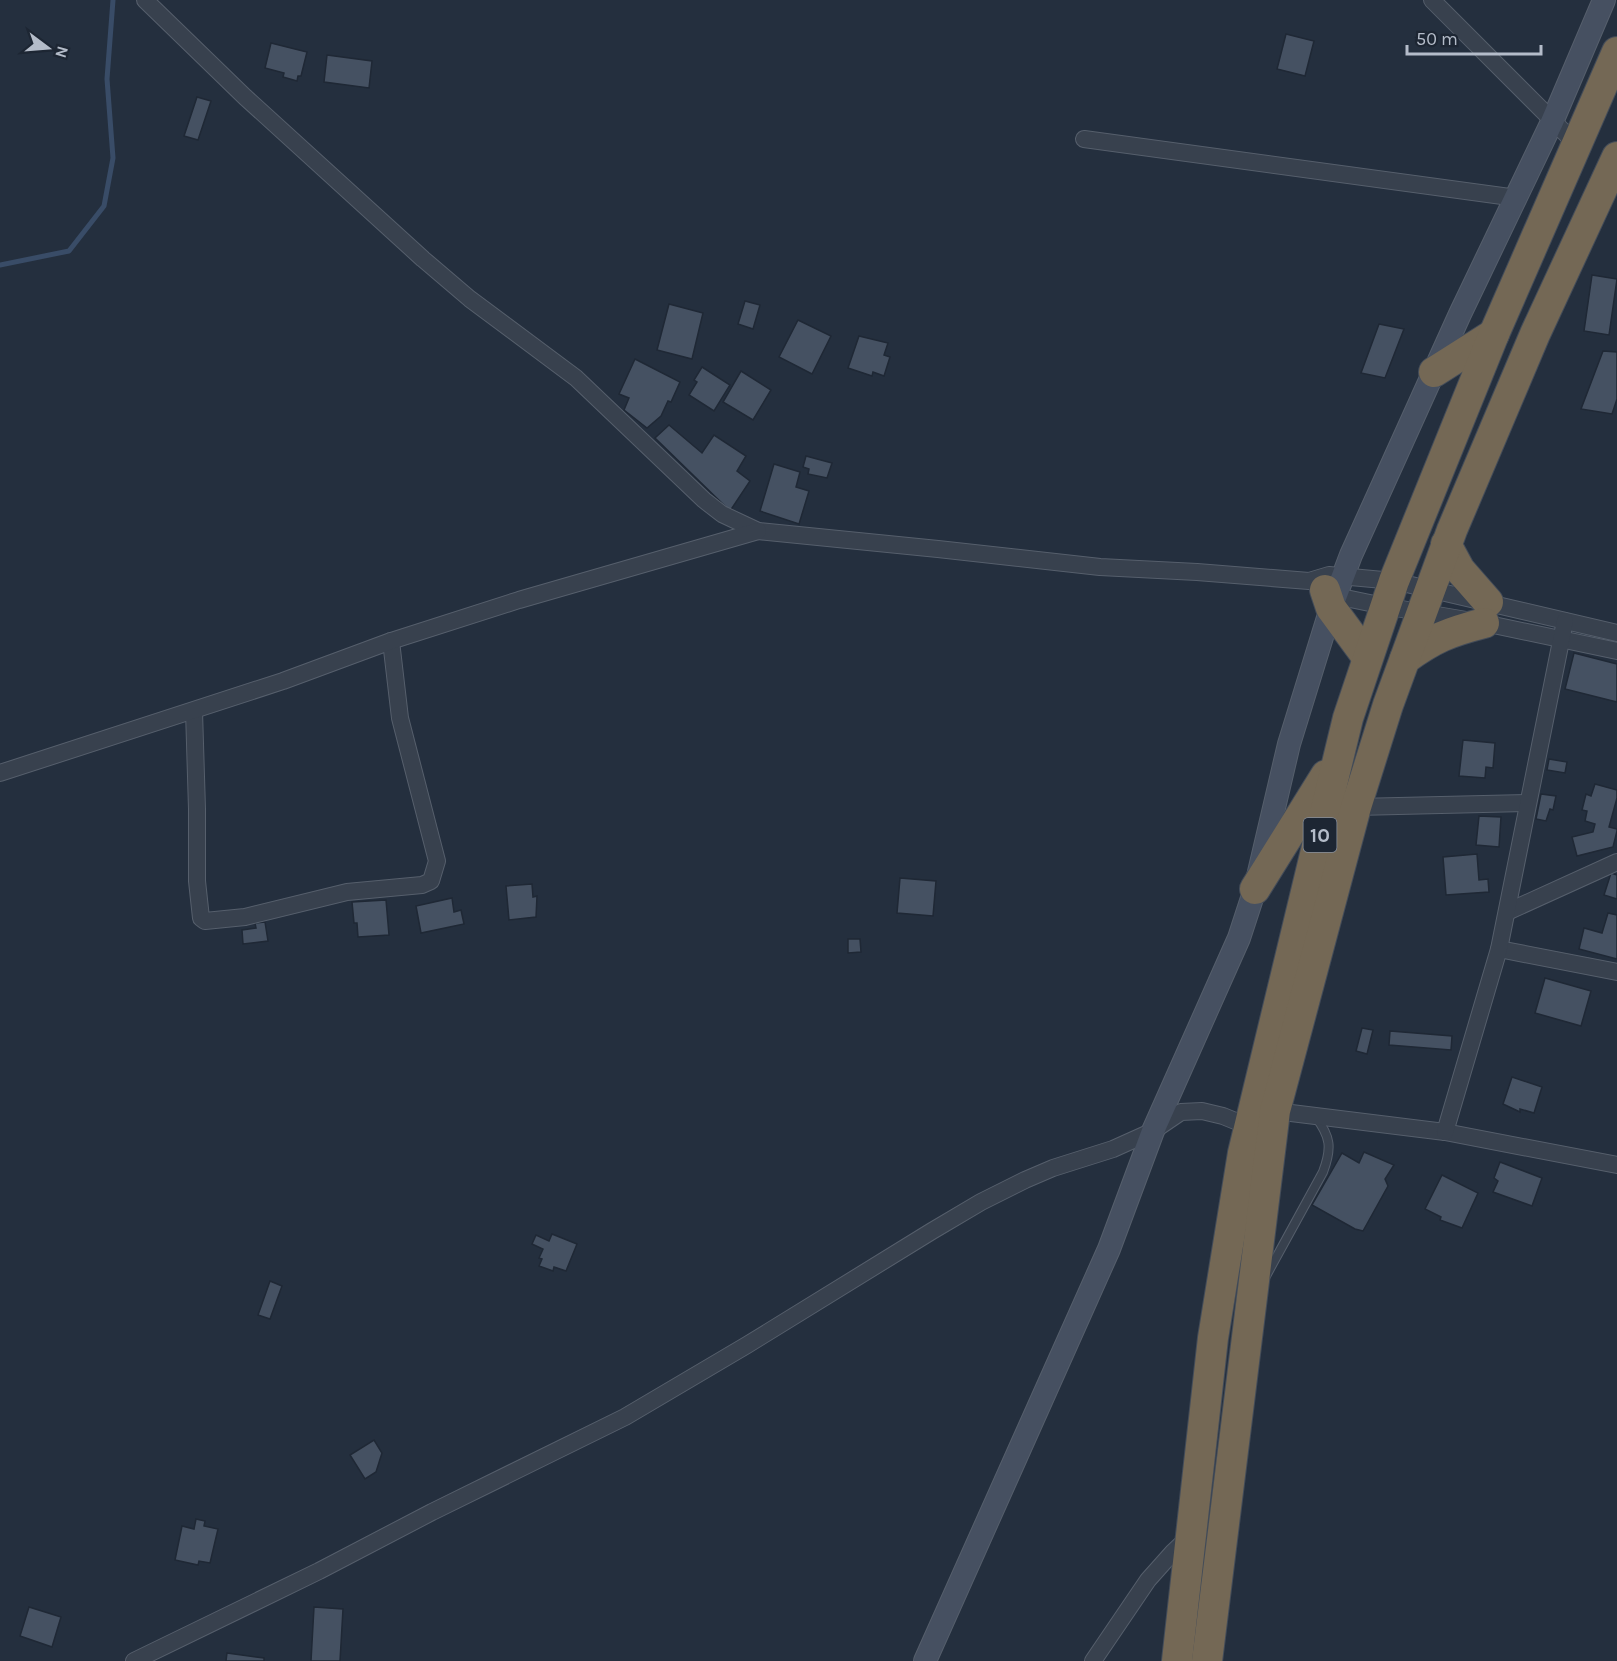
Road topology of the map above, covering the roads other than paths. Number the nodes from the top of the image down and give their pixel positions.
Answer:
1 (145, 0) edge
2 (1432, 0) edge
3 (1604, 0) edge
4 (1617, 52) edge
5 (1552, 122) junction
6 (1084, 139) dead end
7 (1577, 145) junction
8 (1614, 174) edge
9 (1517, 198) junction
10 (1494, 334) junction
11 (1434, 372) junction
12 (758, 531) junction
13 (1446, 544) junction
14 (1329, 590) junction
15 (1389, 594) junction
16 (1425, 601) junction
17 (1486, 612) junction
18 (1565, 621) junction
19 (1617, 633) edge
20 (1561, 640) junction
21 (391, 641) junction
22 (1617, 651) edge
23 (1367, 657) junction
24 (1405, 659) junction
25 (194, 711) junction
26 (1340, 752) junction
27 (0, 773) edge
28 (1527, 803) junction
29 (1356, 807) junction
30 (1617, 862) edge
31 (1256, 889) junction
32 (1507, 912) junction
33 (1498, 949) junction
34 (1617, 972) edge
35 (1275, 1111) junction
36 (1315, 1116) junction
37 (1250, 1127) junction
38 (1153, 1131) junction
39 (1445, 1132) junction
40 (1617, 1166) edge
41 (1249, 1308) junction
42 (1191, 1536) junction
43 (134, 1661) edge
44 (925, 1661) edge
45 (1093, 1661) edge
46 (1177, 1661) edge
47 (1207, 1661) edge

1 - 12 street
2 - 5 street
3 - 5 street
4 - 7 highway, 10
5 - 7 street
5 - 9 street
6 - 9 street
7 - 10 highway, 10
8 - 13 highway, 10
9 - 11 street
10 - 11 highway
10 - 15 highway, 10
11 - 14 street
12 - 14 street
12 - 21 street
13 - 16 highway, 10
13 - 17 highway
14 - 15 street
14 - 15 street
14 - 23 highway
14 - 31 street
15 - 16 street
15 - 16 street
15 - 23 highway, 10
16 - 17 street
16 - 17 street
16 - 24 highway, 10
17 - 18 street
17 - 20 street
17 - 24 highway
18 - 19 street
18 - 20 street
20 - 22 street
20 - 28 street
21 - 25 street
21 - 25 street
23 - 26 highway, 10
24 - 29 highway, 10
25 - 27 street
26 - 31 highway
26 - 37 highway, 10
28 - 29 street
28 - 32 street
29 - 35 highway, 10
30 - 32 street
31 - 38 street
32 - 33 street
33 - 34 street
33 - 39 street
35 - 36 street
35 - 41 highway, 10
36 - 39 street
36 - 41 lane
37 - 38 street
37 - 42 highway, 10
38 - 43 street
38 - 44 street
39 - 40 street
41 - 47 highway, 10
42 - 45 street
42 - 46 highway, 10

